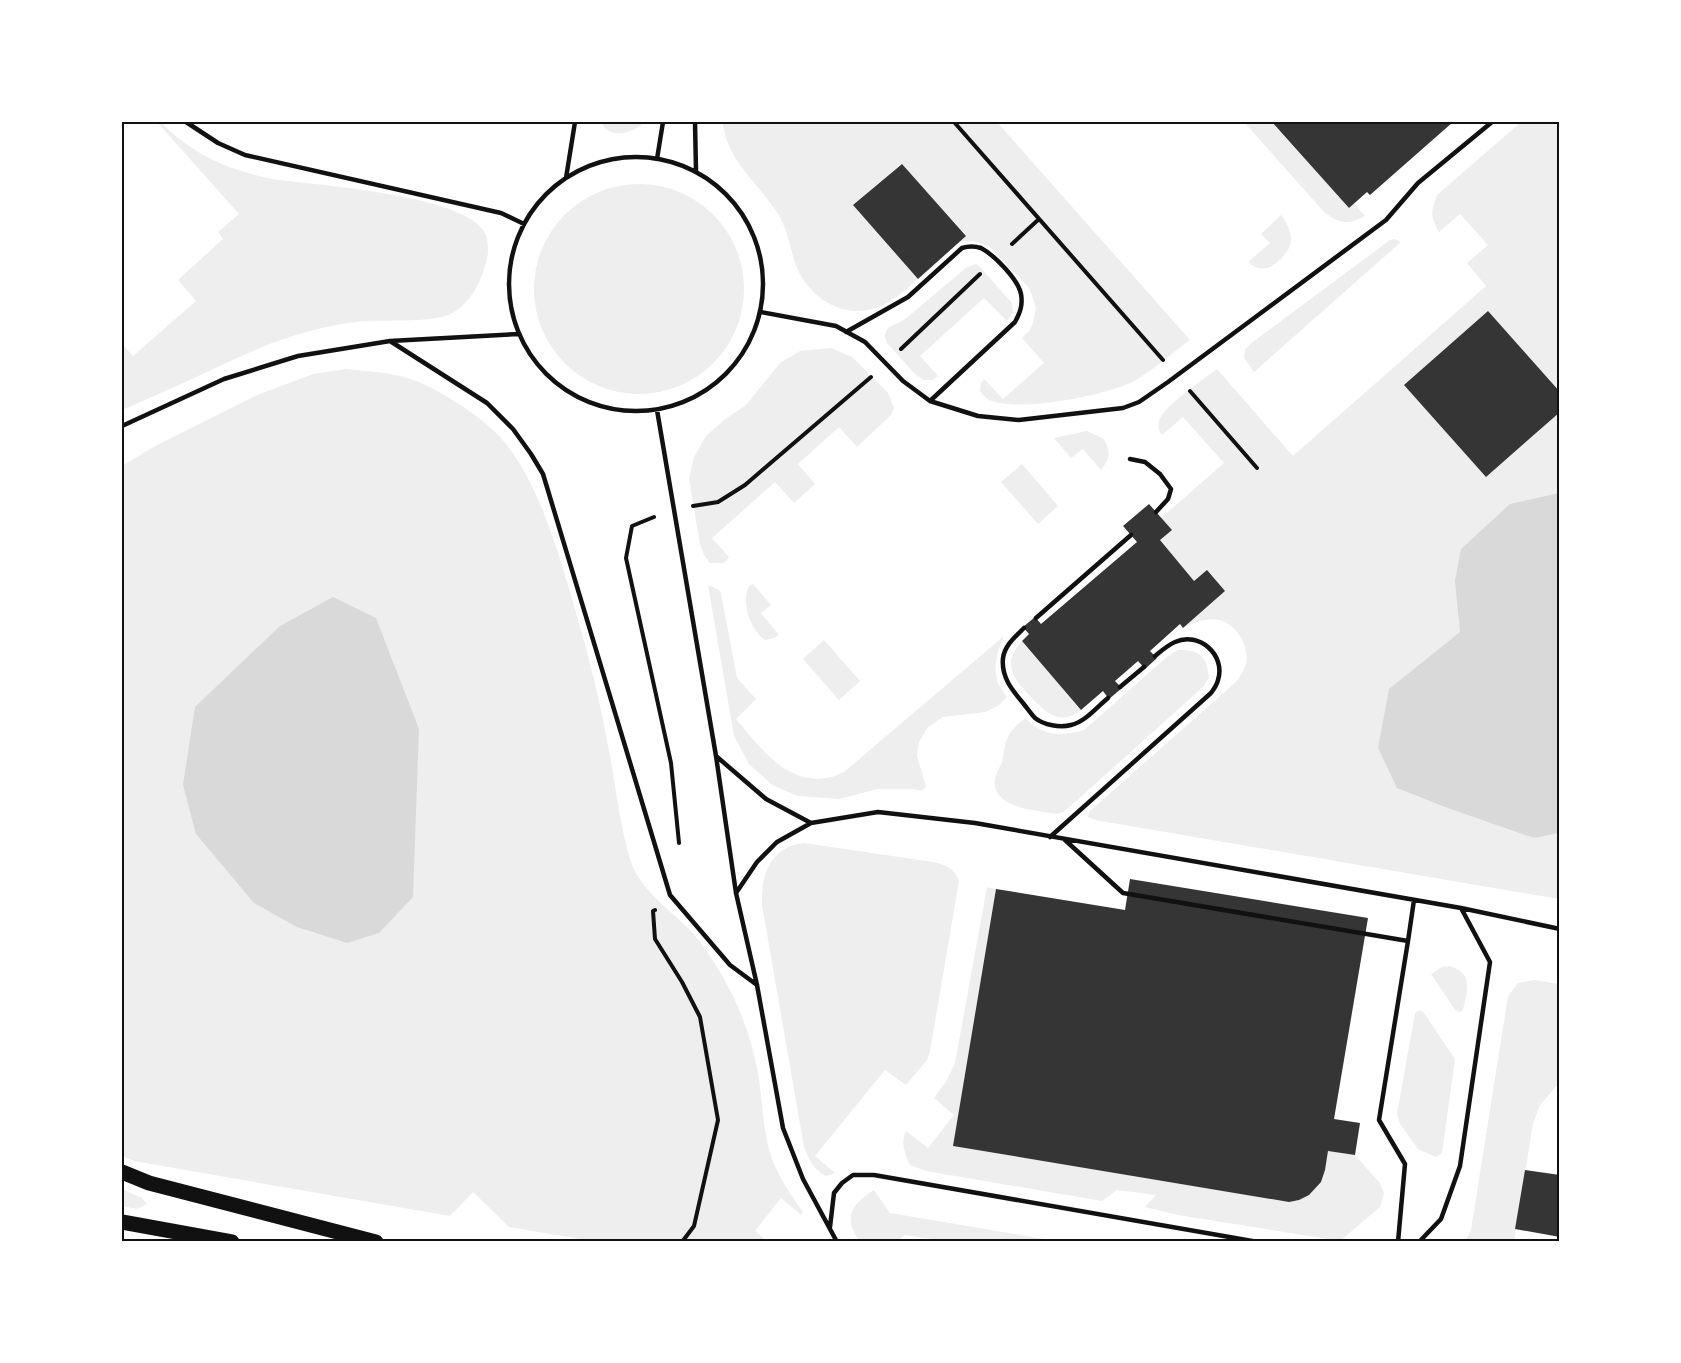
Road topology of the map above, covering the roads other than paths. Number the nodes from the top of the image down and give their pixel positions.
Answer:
1 (186, 122) edge
2 (575, 122) edge
3 (663, 122) edge
4 (695, 122) edge
5 (1492, 122) edge
6 (657, 159) junction
7 (696, 171) junction
8 (566, 178) junction
9 (524, 224) junction
10 (761, 312) junction
11 (846, 332) junction
12 (519, 334) junction
13 (390, 341) junction
14 (930, 402) junction
15 (657, 410) junction
16 (122, 426) edge
17 (1130, 459) dead end
18 (1156, 512) dead end
19 (1131, 534) dead end
20 (1036, 618) dead end
21 (1024, 628) dead end
22 (1155, 656) dead end
23 (1144, 667) dead end
24 (1120, 687) dead end
25 (1108, 698) dead end
26 (716, 756) junction
27 (811, 823) junction
28 (1050, 837) junction
29 (1064, 839) junction
30 (736, 893) junction
31 (1414, 900) junction
32 (1461, 908) junction
33 (1560, 929) edge
34 (1408, 941) junction
35 (757, 985) junction
36 (122, 1172) edge
37 (122, 1222) edge
38 (830, 1227) junction
39 (232, 1242) edge
40 (376, 1242) edge
41 (837, 1242) edge
42 (1258, 1242) edge
43 (1398, 1242) edge
44 (1419, 1242) edge

1 - 9 lane
2 - 8 lane
3 - 6 lane
4 - 7 lane
5 - 14 lane
6 - 7 lane
6 - 8 lane
7 - 10 lane
8 - 9 lane
9 - 12 lane
10 - 11 lane
10 - 15 lane
11 - 14 lane
11 - 14 lane
12 - 13 lane
12 - 15 lane
13 - 16 lane
13 - 35 lane
15 - 26 lane
17 - 18 lane
19 - 20 lane
21 - 25 lane
22 - 28 lane
23 - 24 lane
26 - 27 lane
26 - 30 lane
27 - 28 lane
27 - 30 lane
28 - 29 lane
29 - 31 lane
29 - 34 lane
30 - 35 lane
31 - 32 lane
31 - 34 lane
32 - 33 lane
32 - 44 lane
34 - 43 lane
35 - 38 lane
36 - 40 main road
37 - 39 main road
38 - 41 lane
38 - 42 lane

